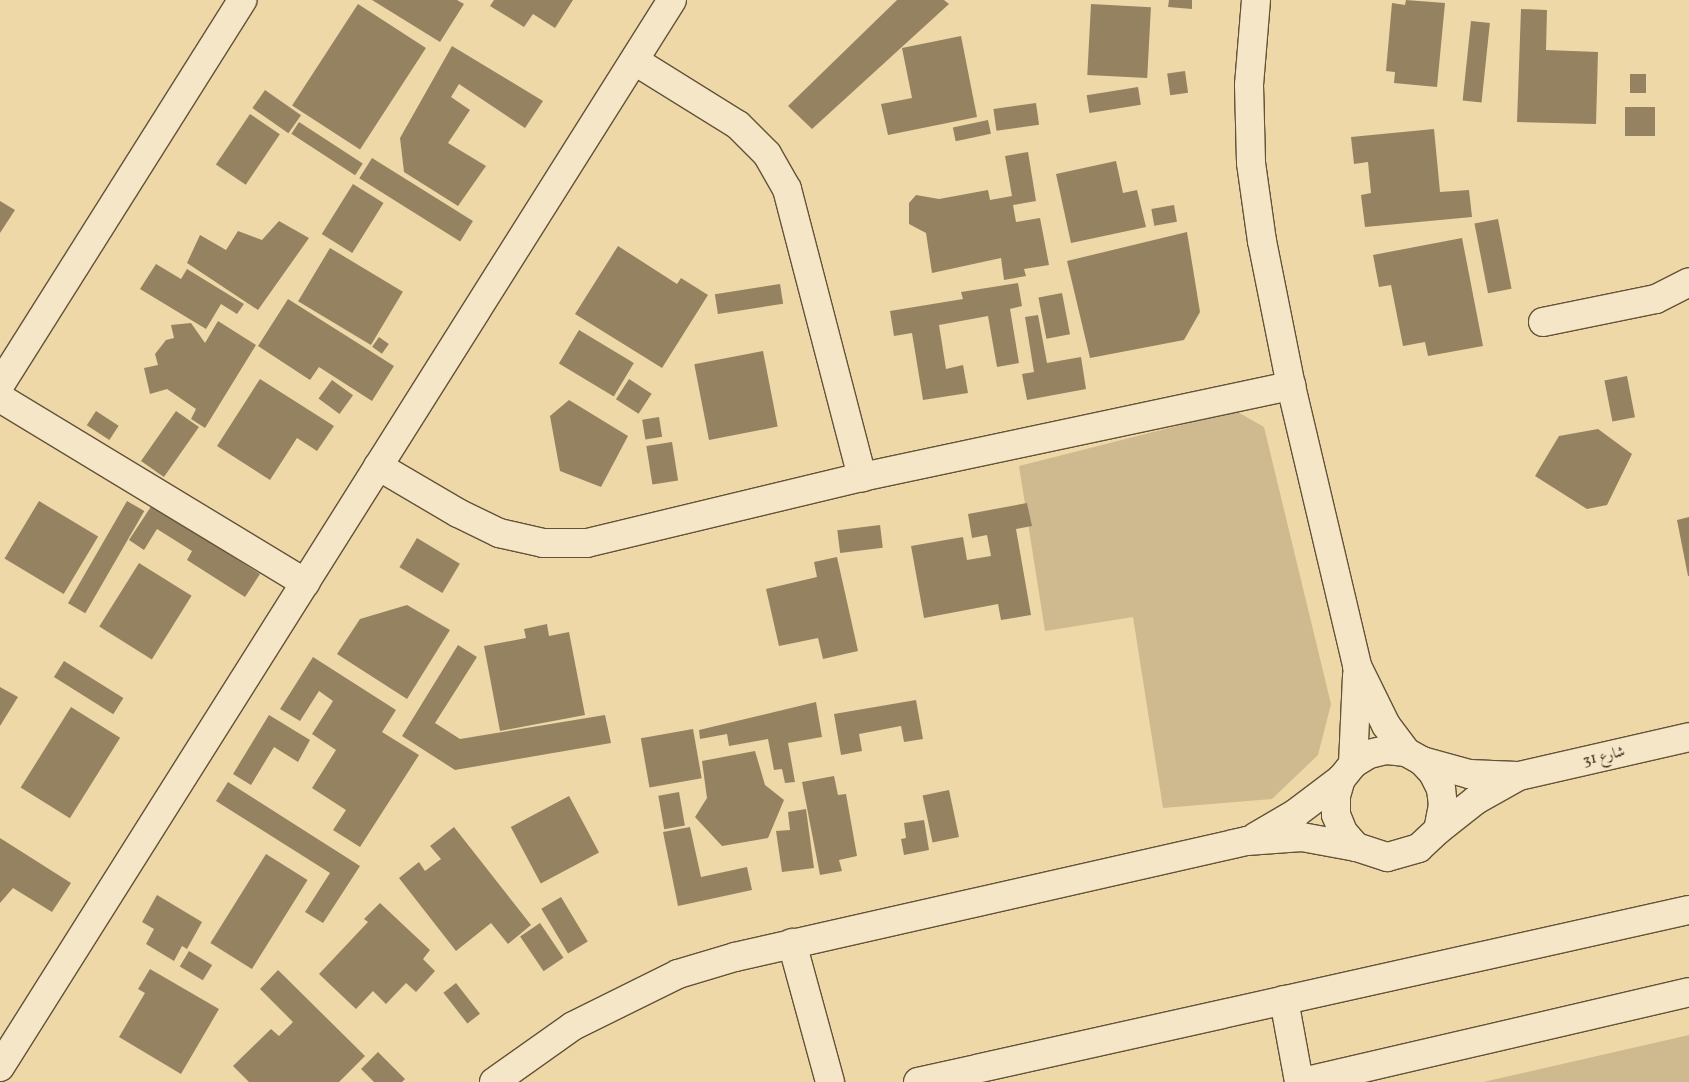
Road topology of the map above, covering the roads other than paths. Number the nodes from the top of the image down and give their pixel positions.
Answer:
1 (242, 0) edge
2 (672, 0) edge
3 (1256, 0) edge
4 (635, 61) junction
5 (1689, 282) edge
6 (1543, 322) dead end
7 (0, 385) edge
8 (1291, 386) junction
9 (0, 398) edge
10 (378, 466) junction
11 (862, 477) junction
12 (305, 583) junction
13 (1357, 666) junction
14 (1689, 737) edge
15 (1414, 757) junction
16 (1347, 771) junction
17 (1519, 776) junction
18 (1438, 830) junction
19 (1247, 841) junction
20 (1356, 847) junction
21 (1689, 910) edge
22 (792, 943) junction
23 (1689, 992) edge
24 (1284, 1000) junction
25 (0, 1067) edge
26 (494, 1082) edge
27 (830, 1082) edge
28 (918, 1082) edge
29 (1299, 1082) edge
30 (1303, 1082) edge

1 - 7 street
2 - 4 street
3 - 8 street
4 - 10 street
4 - 11 street
5 - 6 street
8 - 11 street
8 - 13 street
9 - 12 street
10 - 11 street
10 - 12 street
12 - 25 street
13 - 15 street
13 - 16 street
14 - 17 street, شارع 31
15 - 16 street
15 - 17 street, شارع 31
15 - 18 street
16 - 19 street
16 - 20 street
17 - 18 street, شارع 31
18 - 20 street
19 - 20 street
19 - 22 street
21 - 24 street
22 - 26 street
22 - 27 street
23 - 30 street
24 - 28 street
24 - 29 street

